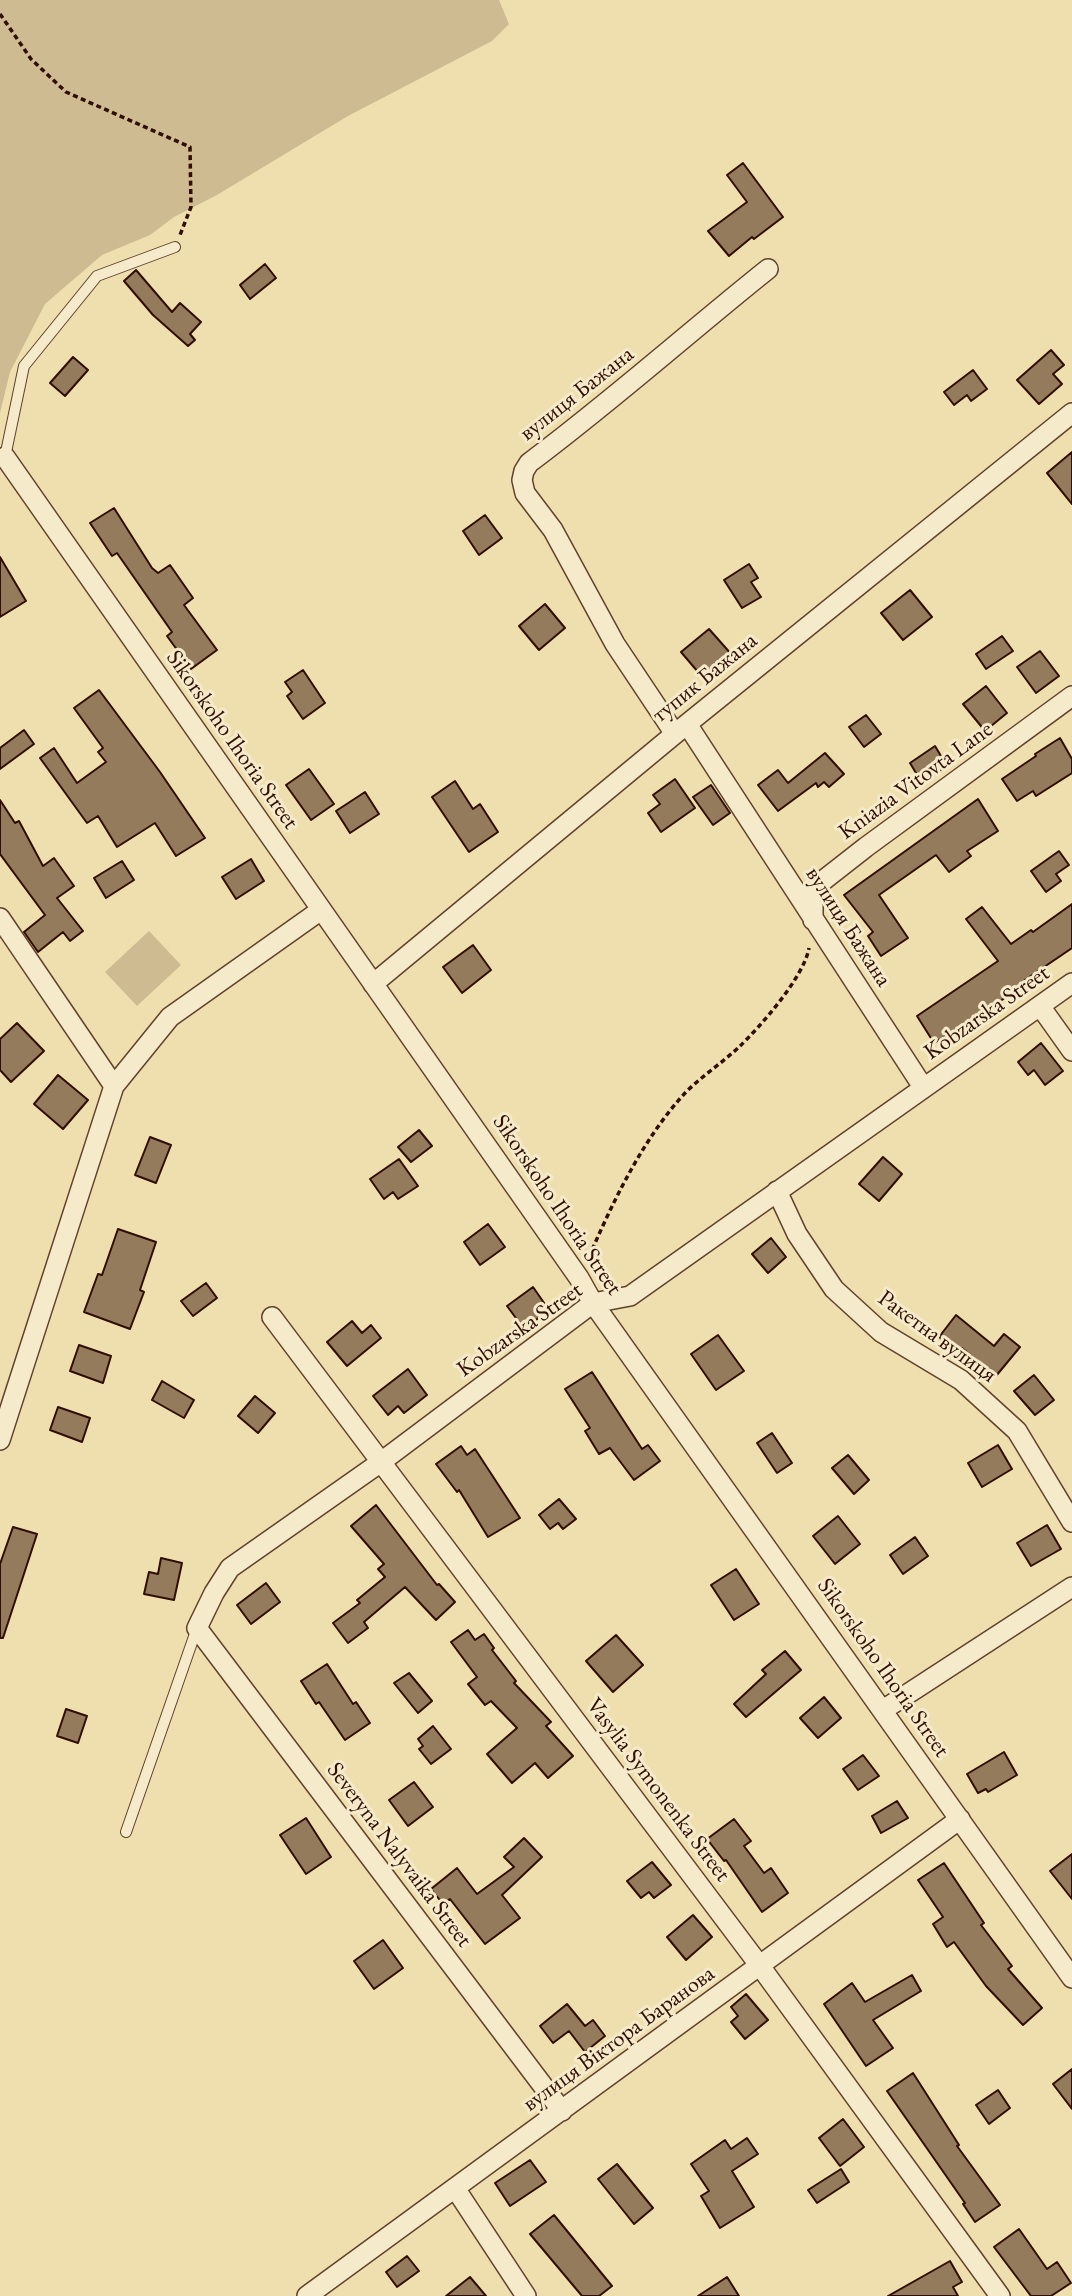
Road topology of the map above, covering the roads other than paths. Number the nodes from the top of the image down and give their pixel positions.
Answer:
1 (176, 247) road end
2 (768, 269) dead end
3 (1072, 413) edge
4 (3, 455) edge
5 (1072, 696) edge
6 (681, 729) junction
7 (321, 910) junction
8 (0, 918) edge
9 (813, 920) junction
10 (1072, 983) edge
11 (373, 984) junction
12 (1040, 1006) junction
13 (1072, 1051) edge
14 (114, 1086) junction
15 (923, 1087) junction
16 (777, 1191) junction
17 (593, 1303) junction
18 (272, 1317) dead end
19 (0, 1440) edge
20 (381, 1462) junction
21 (1072, 1522) edge
22 (1072, 1587) edge
23 (197, 1628) junction
24 (883, 1710) junction
25 (960, 1819) junction
26 (126, 1832) dead end
27 (760, 1966) junction
28 (1072, 1978) edge
29 (562, 2112) junction
30 (455, 2188) junction
31 (307, 2296) edge
32 (526, 2296) edge
33 (1000, 2296) edge

1 - 4 lane
2 - 6 street, вулиця Бажана
3 - 6 street, тупик Бажана
4 - 7 street, Sikorskoho Ihoria Street
5 - 9 street, Kniazia Vitovta Lane
6 - 9 street, вулиця Бажана
6 - 11 street, тупик Бажана
7 - 11 street, Sikorskoho Ihoria Street
7 - 14 street
8 - 14 street
9 - 15 street, вулиця Бажана
10 - 12 street, Kobzarska Street
11 - 17 street, Sikorskoho Ihoria Street
12 - 13 street
12 - 15 street, Kobzarska Street
14 - 19 street
15 - 16 street, Kobzarska Street
16 - 17 street, Kobzarska Street
16 - 21 street, Ракетна вулиця
17 - 20 street, Kobzarska Street
17 - 24 street, Sikorskoho Ihoria Street
18 - 20 street, Vasylia Symonenka Street
20 - 23 street, Kobzarska Street
20 - 27 street, Vasylia Symonenka Street
22 - 24 street
23 - 26 lane
23 - 29 street, Severyna Nalyvaika Street
24 - 25 street, Sikorskoho Ihoria Street
25 - 27 street, вулиця Віктора Баранова
25 - 28 street, Sikorskoho Ihoria Street
27 - 29 street, вулиця Віктора Баранова
27 - 33 street, Vasylia Symonenka Street
29 - 30 street, вулиця Віктора Баранова
30 - 31 street, вулиця Віктора Баранова
30 - 32 street

